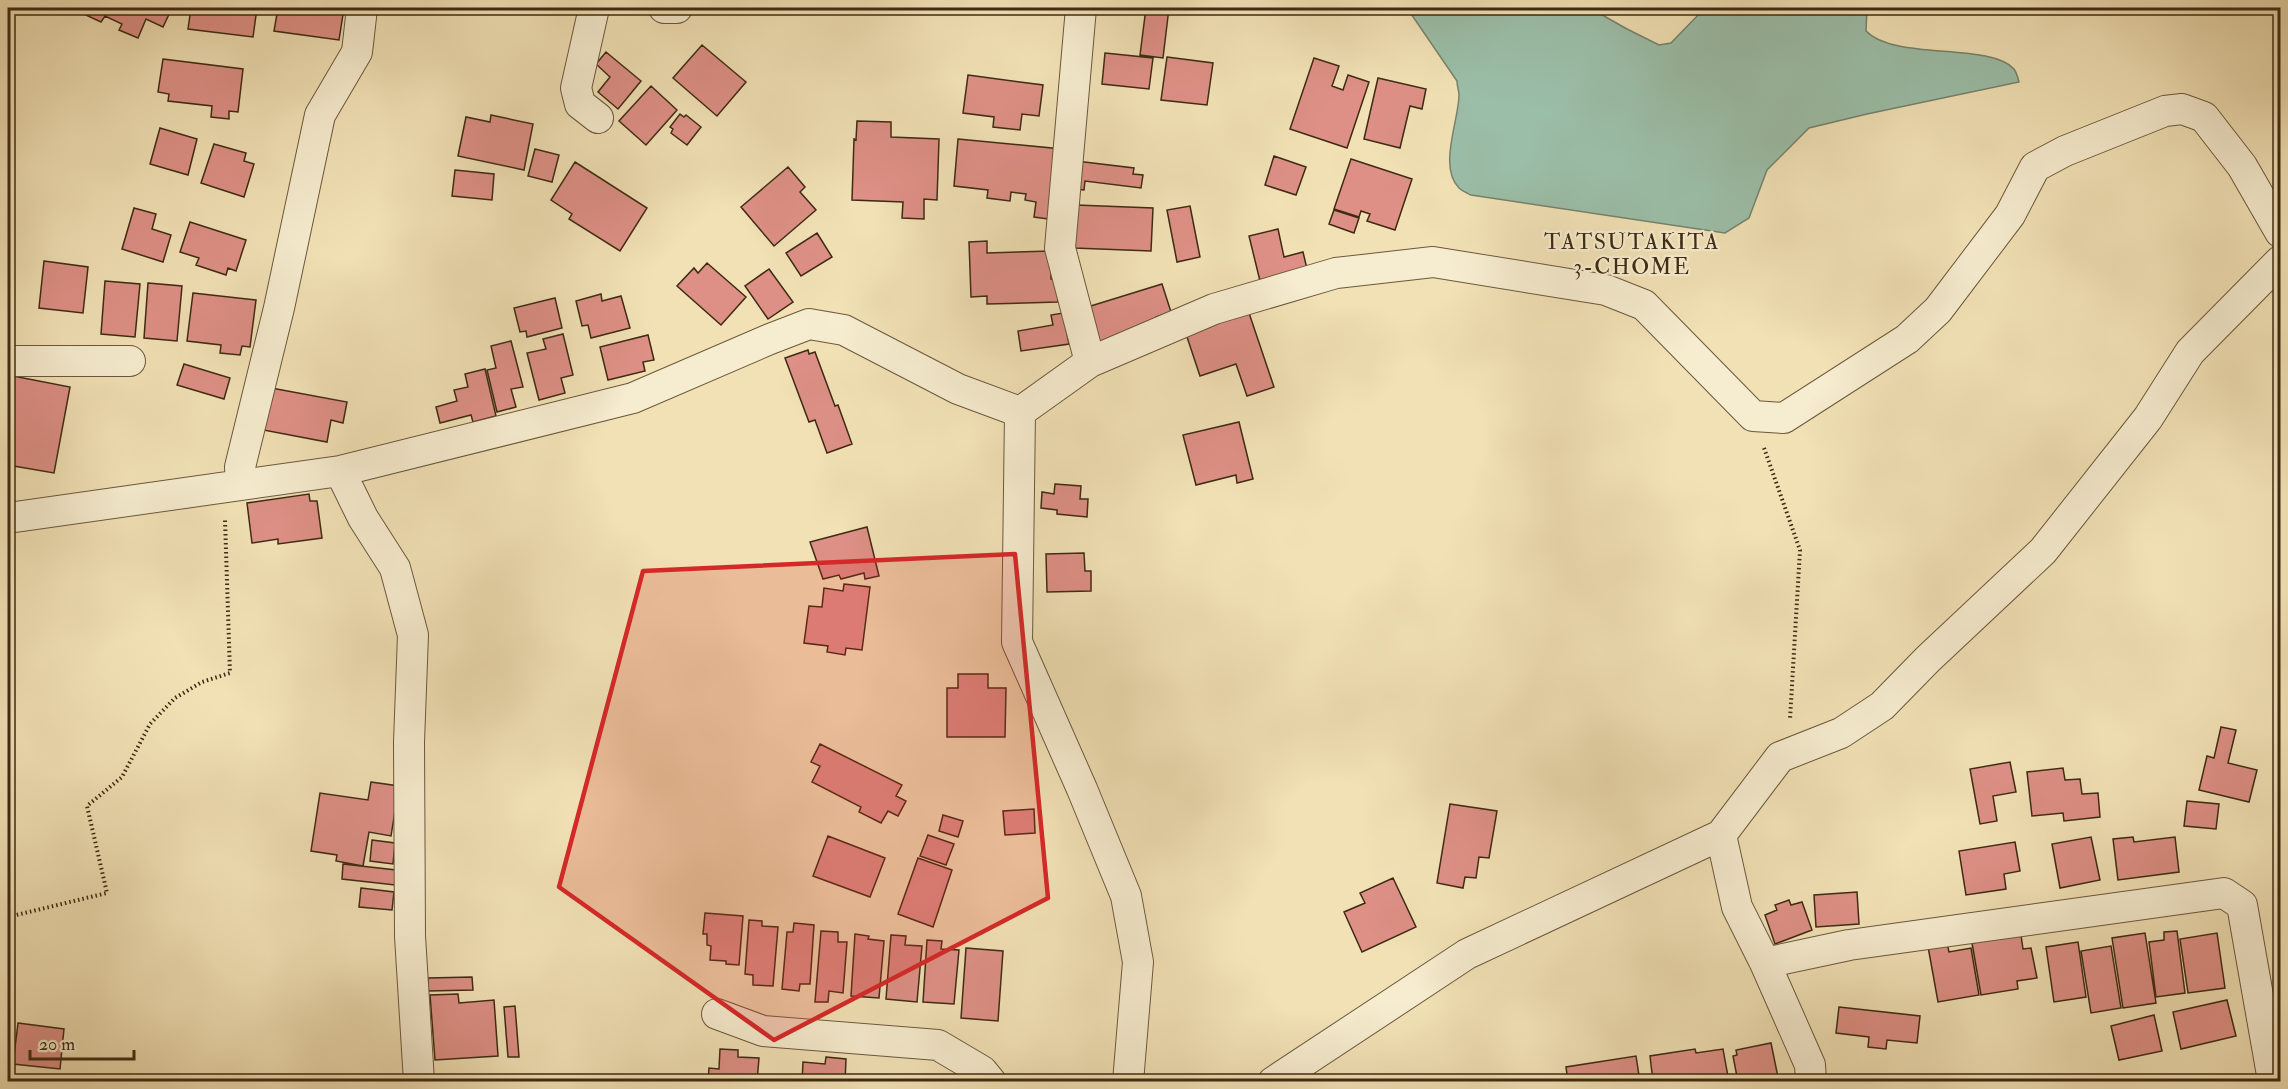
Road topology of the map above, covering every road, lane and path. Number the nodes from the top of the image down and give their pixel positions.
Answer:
1 (362, 8) edge
2 (594, 8) edge
3 (664, 8) edge
4 (677, 8) edge
5 (1081, 8) edge
6 (598, 118) dead end
7 (2280, 232) edge
8 (2280, 261) edge
9 (8, 361) edge
10 (130, 361) dead end
11 (1090, 363) junction
12 (1020, 412) junction
13 (1753, 416) junction
14 (340, 471) junction
15 (232, 487) junction
16 (8, 518) edge
17 (1788, 753) junction
18 (1721, 835) junction
19 (8, 917) edge
20 (1765, 963) junction
21 (717, 1014) dead end
22 (418, 1082) edge
23 (991, 1082) edge
24 (1128, 1082) edge
25 (1273, 1082) edge
26 (1811, 1082) edge
27 (2275, 1082) edge

1 - 15 street
2 - 6 street
3 - 4 street
5 - 11 street
7 - 13 street
8 - 17 street
9 - 10 street
11 - 12 street
11 - 13 street
12 - 14 street
12 - 24 street
13 - 17 path
14 - 15 street
14 - 22 street
15 - 16 street
15 - 19 path
17 - 18 street
18 - 20 street
18 - 25 street
20 - 26 street
20 - 27 street
21 - 23 street

